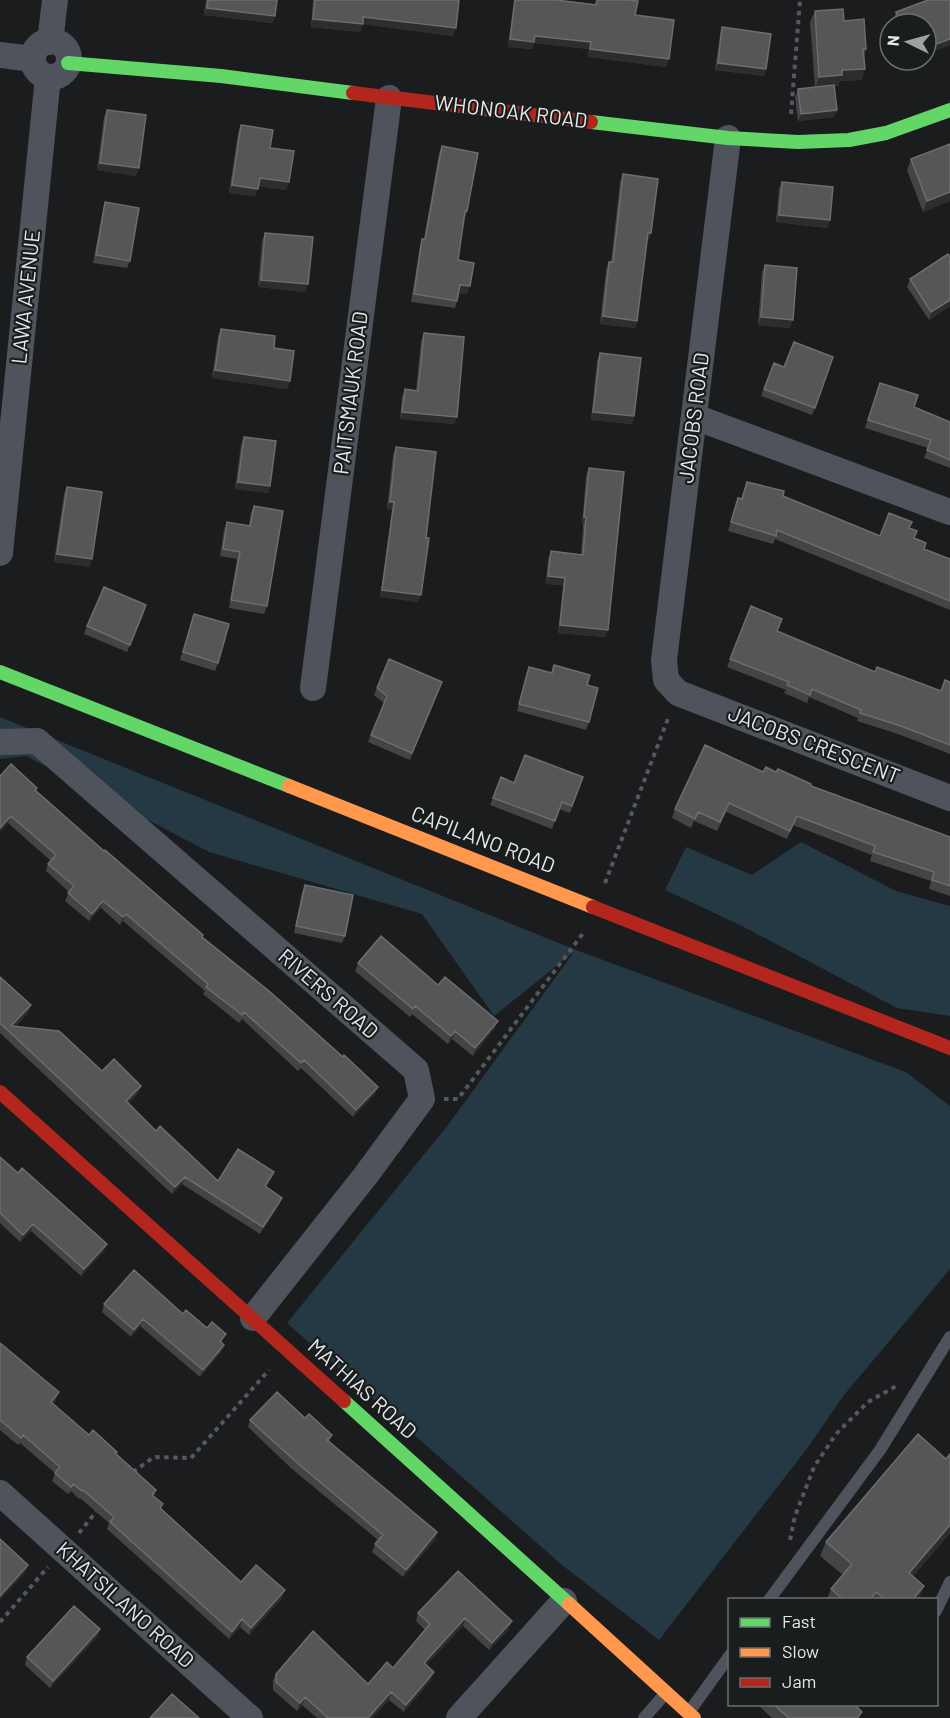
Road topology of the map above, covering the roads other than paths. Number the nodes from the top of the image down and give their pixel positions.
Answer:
1 (55, 0) edge
2 (0, 55) edge
3 (50, 60) junction
4 (389, 98) junction
5 (950, 110) edge
6 (728, 138) junction
7 (695, 417) junction
8 (950, 512) edge
9 (0, 553) edge
10 (0, 672) edge
11 (313, 688) dead end
12 (678, 693) joint
13 (0, 742) edge
14 (950, 798) edge
15 (950, 1048) edge
16 (0, 1092) edge
17 (253, 1318) junction
18 (950, 1337) edge
19 (0, 1493) edge
20 (950, 1582) edge
21 (770, 1598) edge
22 (564, 1601) junction
23 (938, 1607) edge
24 (728, 1657) edge
25 (666, 1693) junction
26 (691, 1715) edge
27 (250, 1718) edge
28 (459, 1718) edge
29 (644, 1718) edge

1 - 3 street, LAWA AVENUE
2 - 3 street, WHONOAK ROAD
3 - 4 street, WHONOAK ROAD
3 - 9 street, LAWA AVENUE
4 - 6 street, WHONOAK ROAD
4 - 11 street, PAITSMAUK ROAD
5 - 6 street, WHONOAK ROAD
6 - 7 street, JACOBS ROAD
7 - 8 street
7 - 12 street, JACOBS ROAD
10 - 15 street, CAPILANO ROAD
12 - 14 street, JACOBS CRESCENT
13 - 17 street, RIVERS ROAD
16 - 17 street, MATHIAS ROAD
17 - 22 street, MATHIAS ROAD
18 - 21 lane
19 - 27 street, KHATSILANO ROAD
20 - 23 lane
22 - 25 street, MATHIAS ROAD
22 - 28 street
24 - 26 lane
25 - 26 street, MATHIAS ROAD
25 - 29 lane

